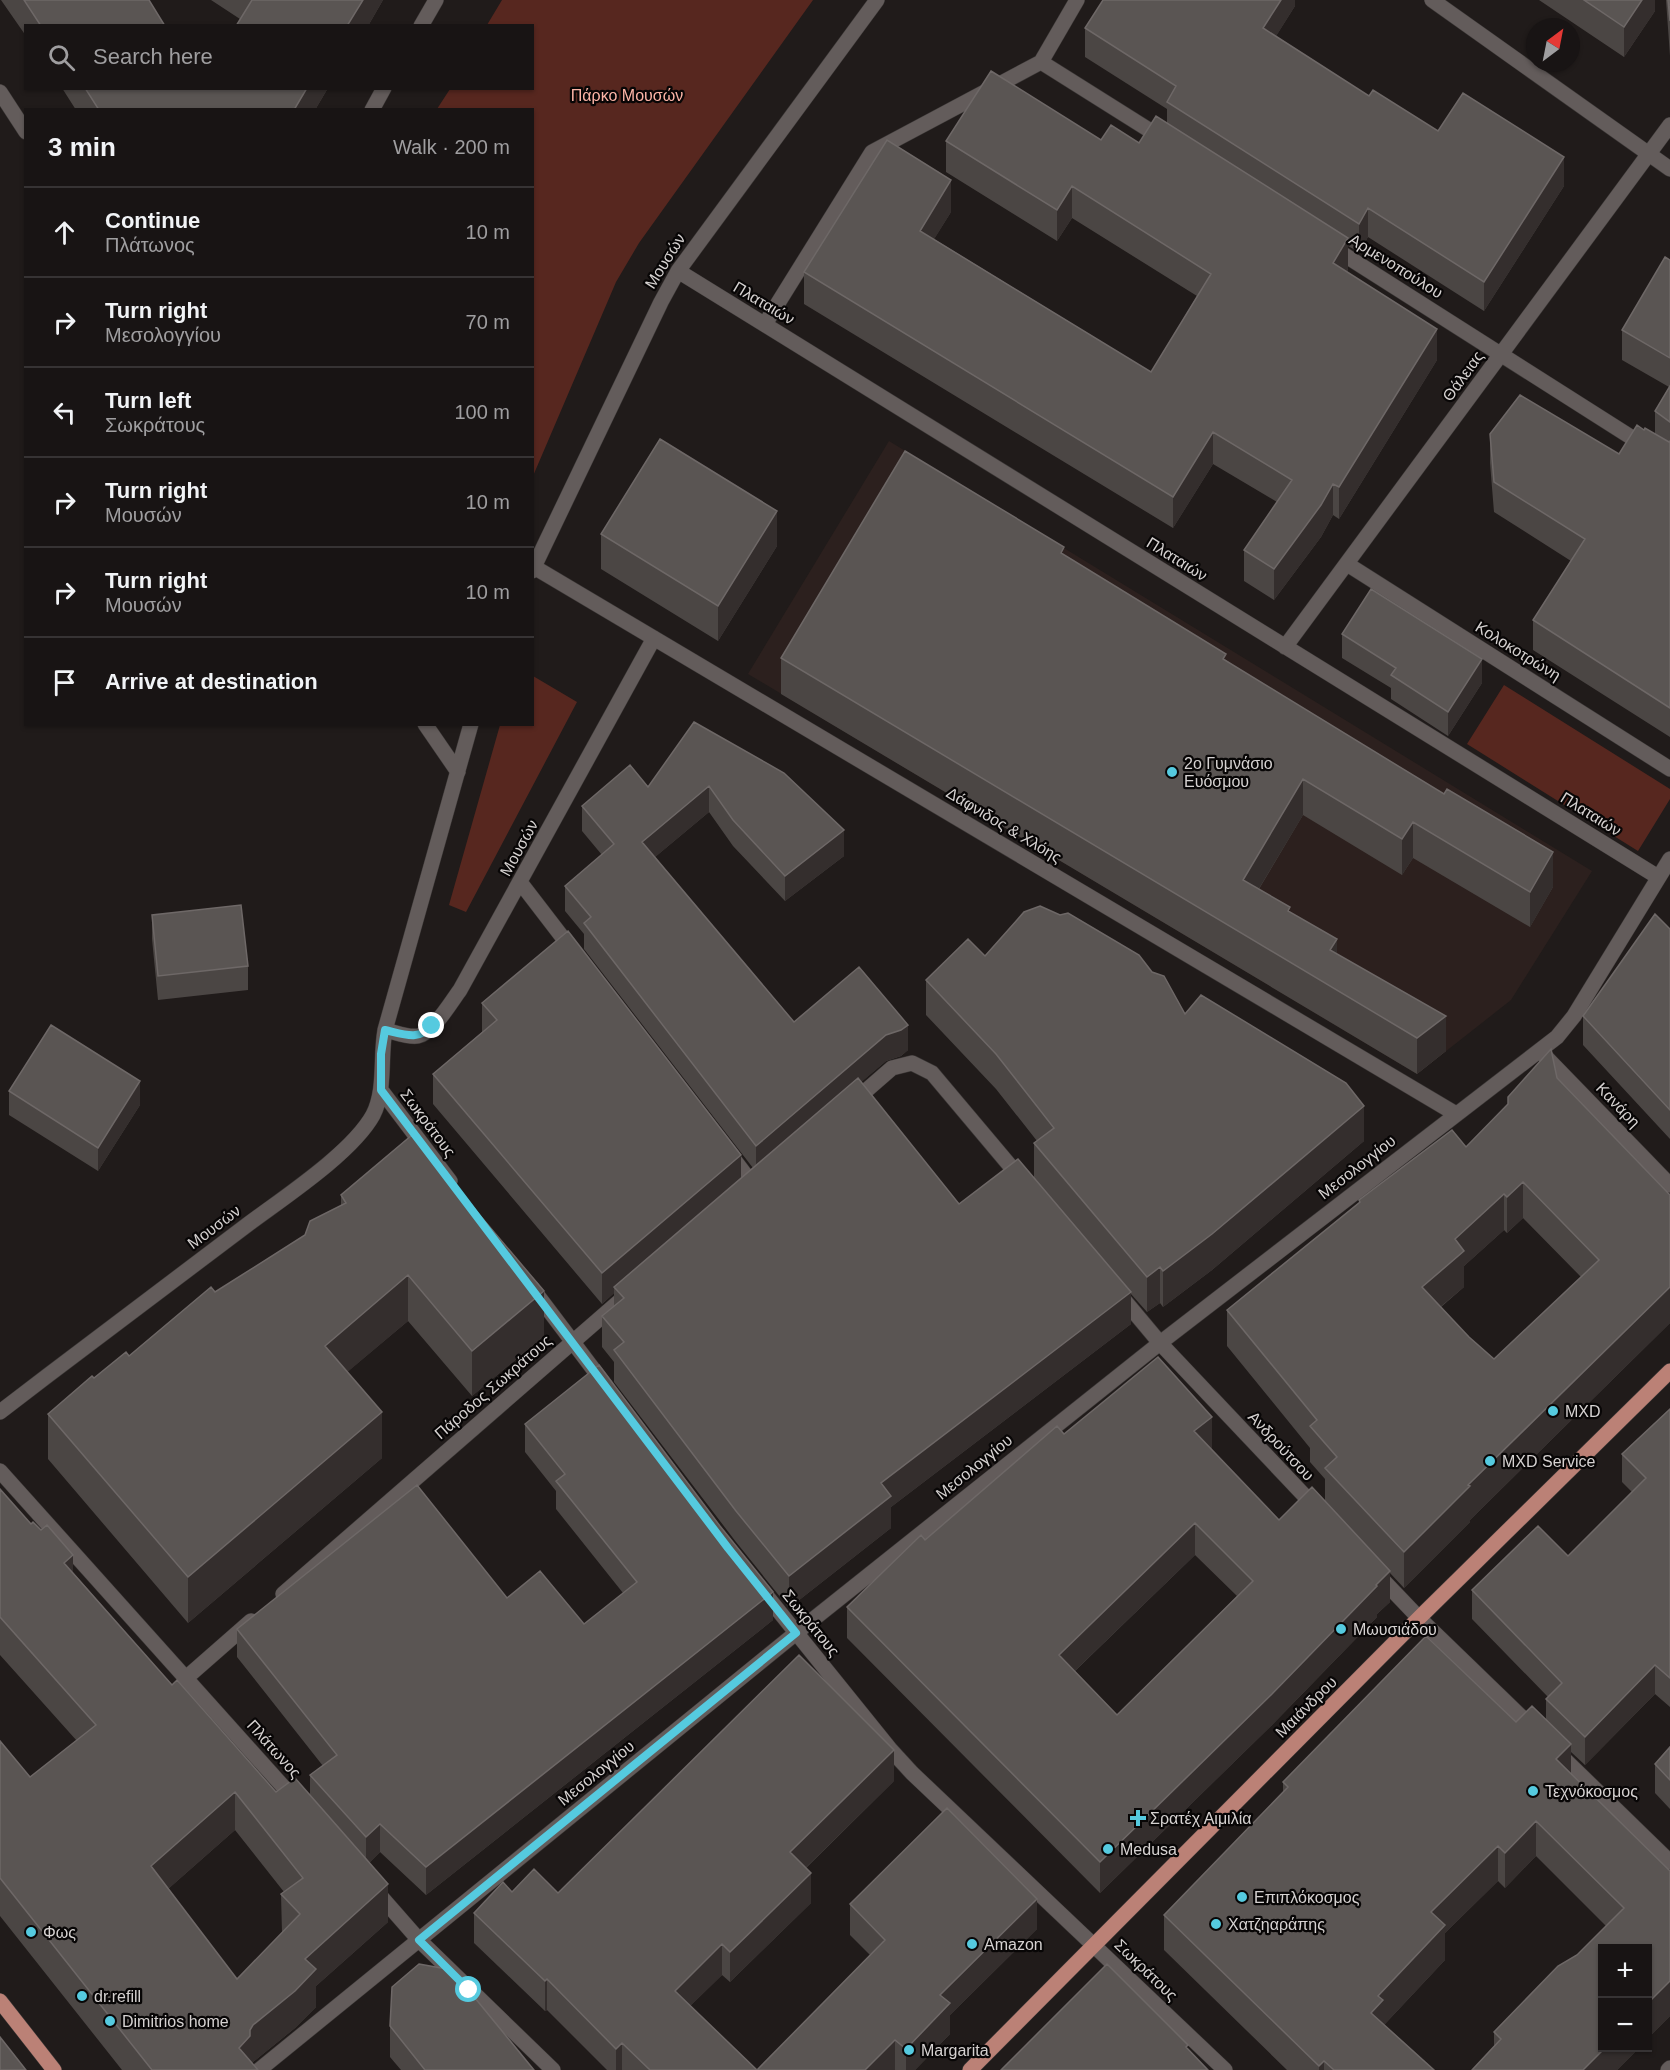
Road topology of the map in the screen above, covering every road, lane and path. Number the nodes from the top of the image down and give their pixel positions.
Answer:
1 (436, 0) edge
2 (877, 0) edge
3 (1077, 0) edge
4 (1432, 0) edge
5 (422, 24) edge
6 (1041, 62) junction
7 (383, 90) edge
8 (0, 92) edge
9 (373, 108) edge
10 (1670, 125) edge
11 (24, 129) edge
12 (1181, 151) edge
13 (1649, 154) junction
14 (1670, 169) edge
15 (1321, 240) edge
16 (678, 271) junction
17 (765, 324) junction
18 (1502, 354) junction
19 (1670, 462) edge
20 (1347, 564) junction
21 (534, 567) edge
22 (534, 570) edge
23 (654, 638) junction
24 (1285, 647) junction
25 (426, 726) edge
26 (470, 726) edge
27 (1670, 769) edge
28 (458, 772) junction
29 (1670, 859) edge
30 (1658, 876) junction
31 (520, 882) junction
32 (579, 958) edge
33 (385, 1030) junction
34 (1539, 1051) junction
35 (381, 1090) junction
36 (840, 1113) edge
37 (1456, 1114) junction
38 (718, 1139) edge
39 (1670, 1185) edge
40 (754, 1186) edge
41 (1030, 1190) edge
42 (459, 1193) edge
43 (523, 1276) edge
44 (1106, 1280) edge
45 (636, 1287) edge
46 (573, 1341) junction
47 (1160, 1343) junction
48 (1670, 1371) edge
49 (615, 1398) edge
50 (0, 1412) edge
51 (0, 1471) edge
52 (1330, 1523) edge
53 (1371, 1566) edge
54 (748, 1574) edge
55 (1419, 1618) junction
56 (796, 1633) junction
57 (186, 1678) junction
58 (303, 1809) edge
59 (1670, 1862) edge
60 (365, 1879) edge
61 (419, 1940) junction
62 (1094, 1945) junction
63 (0, 2001) edge
64 (54, 2070) edge
65 (259, 2070) edge
66 (553, 2070) edge
67 (970, 2070) edge
68 (1225, 2070) edge

1 - 5 street
2 - 16 street, Μουσών
3 - 6 street
4 - 13 street
6 - 12 street
6 - 17 street
7 - 9 street
8 - 11 street
10 - 13 street, Θάλειας
13 - 14 street
13 - 18 street, Θάλειας
15 - 18 street, Αρμενοπούλου
16 - 17 street, Πλαταιών
16 - 21 street, Μουσών
17 - 24 street, Πλαταιών
18 - 19 street, Αρμενοπούλου
18 - 20 street, Θάλειας
20 - 24 street, Θάλειας
20 - 27 street, Κολοκοτρώνη
22 - 23 street, Δάφνιδος & Χλόης
23 - 31 street, Μουσών
23 - 37 street, Δάφνιδος & Χλόης
24 - 30 street, Πλαταιών
25 - 28 street
26 - 28 street, Μουσών
28 - 33 street, Μουσών
29 - 30 street, Μεσολογγίου
30 - 34 street, Μεσολογγίου
31 - 32 street
31 - 33 street, Μουσών
33 - 35 street, Μουσών
34 - 37 street, Μεσολογγίου
34 - 39 street, Κανάρη
35 - 42 street, Σωκράτους
35 - 50 street, Μουσών
36 - 41 street
37 - 47 street, Μεσολογγίου
38 - 40 street
43 - 46 street
44 - 47 street, Ανδρούτσου
45 - 46 street, Πάροδος Σωκράτους
46 - 49 street
46 - 57 street, Πάροδος Σωκράτους
47 - 52 street, Ανδρούτσου
47 - 56 street, Μεσολογγίου
48 - 55 main road, Μαιάνδρου
51 - 57 street, Πλάτωνος
53 - 55 street
54 - 56 street, Σωκράτους
55 - 59 street
55 - 62 main road, Μαιάνδρου
56 - 61 street, Μεσολογγίου
56 - 62 street, Σωκράτους
57 - 58 street, Πλάτωνος
60 - 61 street
61 - 65 street, Μεσολογγίου
61 - 66 street
62 - 67 main road, Μαιάνδρου
62 - 68 street, Σωκράτους
63 - 64 main road

